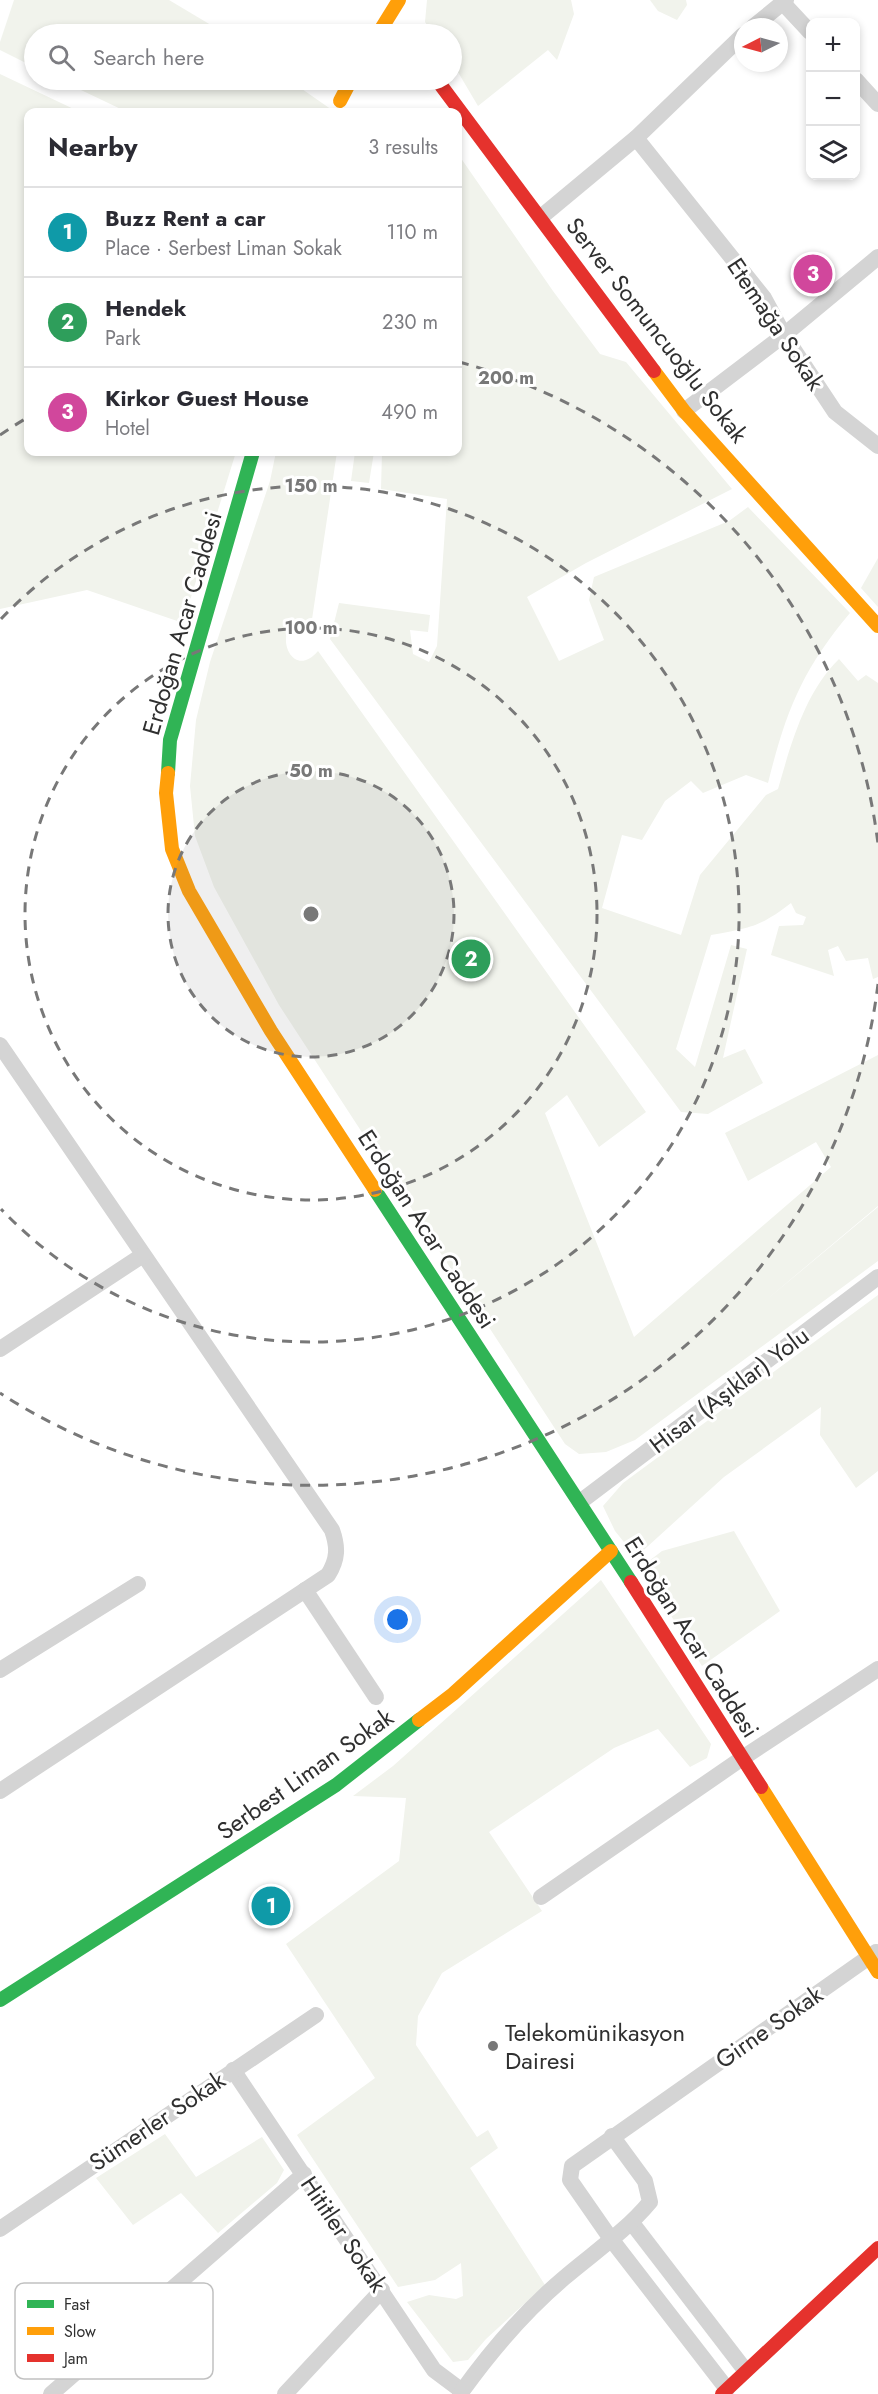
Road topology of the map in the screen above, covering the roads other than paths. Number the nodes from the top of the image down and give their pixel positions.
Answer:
1 (399, 0) edge
2 (785, 1) edge
3 (389, 15) junction
4 (764, 18) edge
5 (384, 24) edge
6 (396, 24) edge
7 (806, 27) edge
8 (734, 44) edge
9 (860, 85) edge
10 (346, 90) edge
11 (445, 90) edge
12 (340, 101) dead end
13 (878, 104) edge
14 (458, 108) edge
15 (462, 113) edge
16 (636, 138) junction
17 (541, 217) junction
18 (878, 257) edge
19 (784, 335) junction
20 (684, 411) junction
21 (878, 446) edge
22 (252, 456) edge
23 (878, 626) edge
24 (0, 1045) edge
25 (143, 1255) junction
26 (878, 1277) edge
27 (0, 1349) edge
28 (580, 1502) junction
29 (610, 1551) junction
30 (138, 1584) dead end
31 (305, 1590) junction
32 (878, 1669) edge
33 (0, 1670) edge
34 (376, 1697) dead end
35 (741, 1759) junction
36 (0, 1791) edge
37 (542, 1897) dead end
38 (873, 1954) edge
39 (878, 1972) edge
40 (0, 2000) edge
41 (316, 2015) dead end
42 (232, 2070) junction
43 (612, 2136) junction
44 (304, 2174) junction
45 (632, 2223) junction
46 (0, 2229) edge
47 (611, 2239) junction
48 (878, 2248) edge
49 (179, 2283) edge
50 (382, 2290) junction
51 (745, 2370) junction
52 (68, 2379) edge
53 (724, 2391) edge
54 (461, 2393) edge
55 (51, 2394) edge
56 (285, 2394) edge

1 - 3 main road
2 - 4 street
2 - 7 street
3 - 5 main road
3 - 6 main road
8 - 16 street
9 - 13 street
10 - 12 main road
11 - 14 main road, Server Somuncuoğlu Sokak
15 - 17 main road, Server Somuncuoğlu Sokak
16 - 17 street
16 - 19 street, Etemağa Sokak
17 - 20 main road, Server Somuncuoğlu Sokak
18 - 19 street
19 - 20 street
19 - 21 street, Etemağa Sokak
20 - 23 main road, Server Somuncuoğlu Sokak
22 - 28 main road, Erdoğan Acar Caddesi
24 - 25 street
25 - 27 street
25 - 31 street
26 - 28 street, Hisar (Aşıklar) Yolu
28 - 29 main road, Erdoğan Acar Caddesi
29 - 35 main road, Erdoğan Acar Caddesi
29 - 40 main road, Serbest Liman Sokak
30 - 33 street
31 - 34 street
31 - 36 street
32 - 35 street
35 - 37 street
35 - 38 main road, Erdoğan Acar Caddesi
38 - 39 main road, Erdoğan Acar Caddesi
38 - 43 street, Girne Sokak
41 - 42 street, Sümerler Sokak
42 - 44 street, Hititler Sokak
42 - 46 street, Sümerler Sokak
43 - 45 street
43 - 47 street, Girne Sokak
44 - 49 street
44 - 50 street, Hititler Sokak
45 - 47 street
45 - 51 street
47 - 53 street, Girne Sokak
47 - 54 street
48 - 51 main road
50 - 54 street, Hititler Sokak
50 - 56 street
51 - 53 main road
52 - 55 street

